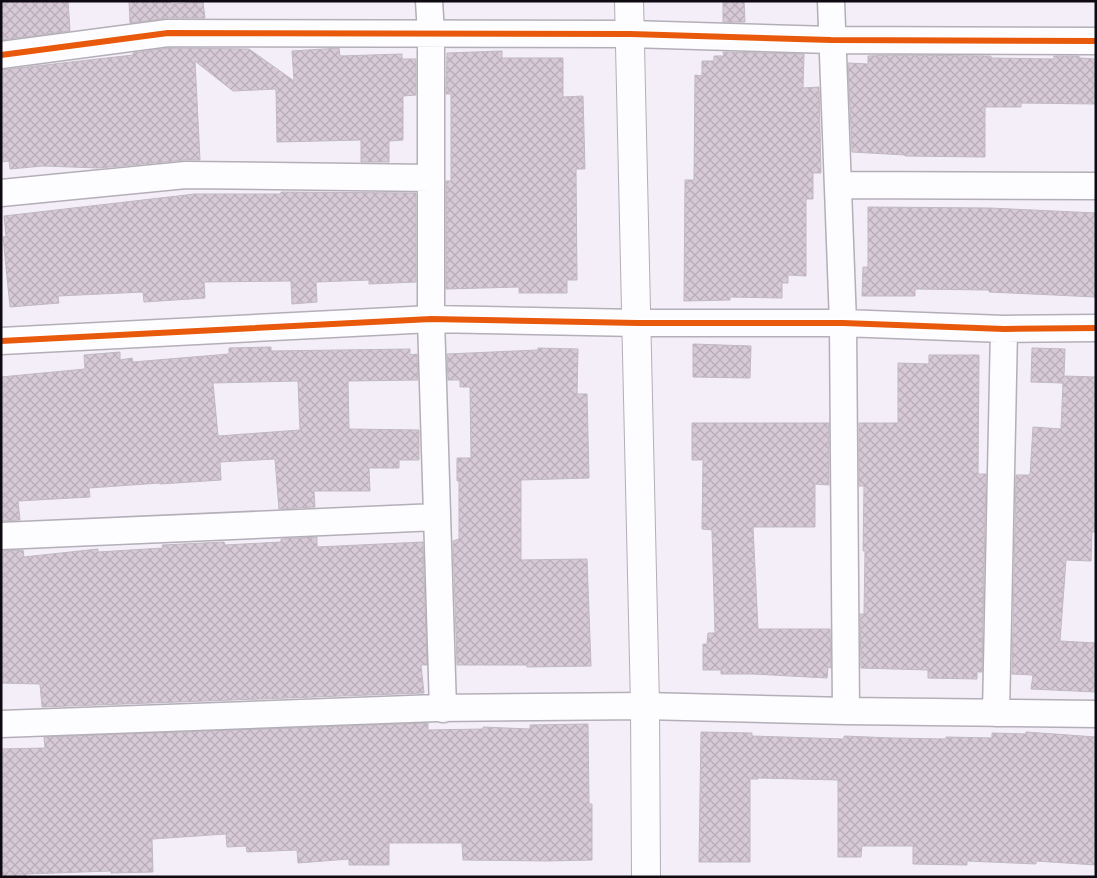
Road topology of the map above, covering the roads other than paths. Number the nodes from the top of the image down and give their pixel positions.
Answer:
1 (429, 1) edge
2 (629, 1) edge
3 (831, 1) edge
4 (431, 33) junction
5 (630, 34) junction
6 (831, 40) junction
7 (1096, 42) edge
8 (1, 55) edge
9 (431, 178) junction
10 (839, 184) junction
11 (1096, 186) edge
12 (1, 193) edge
13 (432, 319) junction
14 (638, 323) junction
15 (844, 323) junction
16 (1096, 328) edge
17 (1004, 329) junction
18 (1, 341) edge
19 (437, 517) junction
20 (1, 536) edge
21 (645, 706) junction
22 (443, 708) junction
23 (846, 711) junction
24 (996, 713) junction
25 (1096, 714) edge
26 (1, 724) edge
27 (646, 877) edge

1 - 4 street
2 - 5 street
3 - 6 street
4 - 5 street
4 - 8 street
4 - 9 street
5 - 6 street
5 - 14 street
6 - 7 street
6 - 10 street
9 - 12 street
9 - 13 street
10 - 11 street
10 - 15 street
13 - 14 street
13 - 18 street
13 - 19 street
14 - 15 street
14 - 21 street
15 - 17 street
15 - 23 street
16 - 17 street
17 - 24 street
19 - 20 street
19 - 22 street
21 - 22 street
21 - 23 street
21 - 27 street
22 - 26 street
23 - 24 street
24 - 25 street

